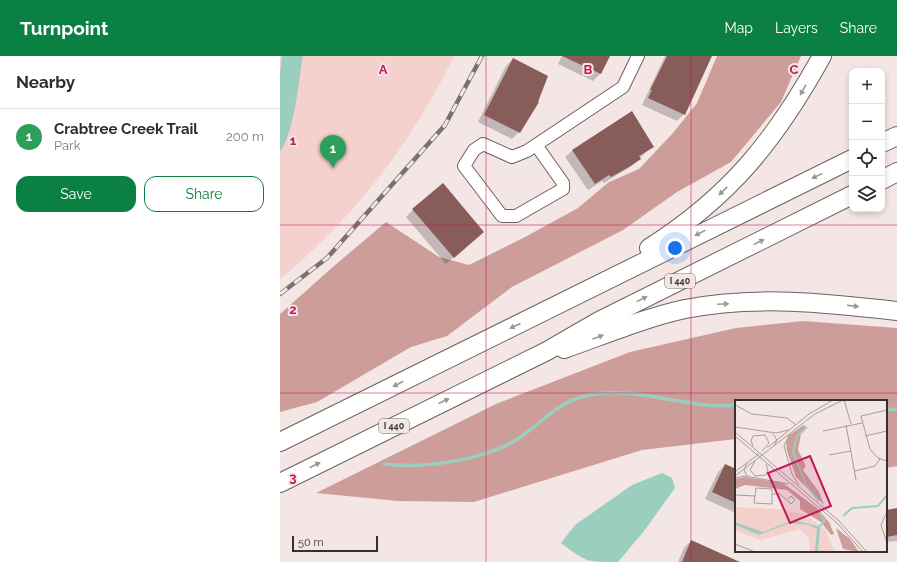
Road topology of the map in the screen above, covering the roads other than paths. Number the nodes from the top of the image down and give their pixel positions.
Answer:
1 (638, 56) edge
2 (822, 56) edge
3 (897, 136) edge
4 (885, 142) edge
5 (536, 145) junction
6 (849, 160) edge
7 (897, 172) edge
8 (885, 178) edge
9 (849, 196) edge
10 (550, 309) junction
11 (897, 311) edge
12 (508, 369) junction
13 (280, 442) edge
14 (280, 483) edge

1 - 5 street
2 -> 10 highway
3 - 4 highway
5 - 5 street
6 -> 10 highway
7 - 8 highway
12 -> 9 highway, I 440
10 -> 13 highway
12 -> 11 highway
14 -> 12 highway, I 440

